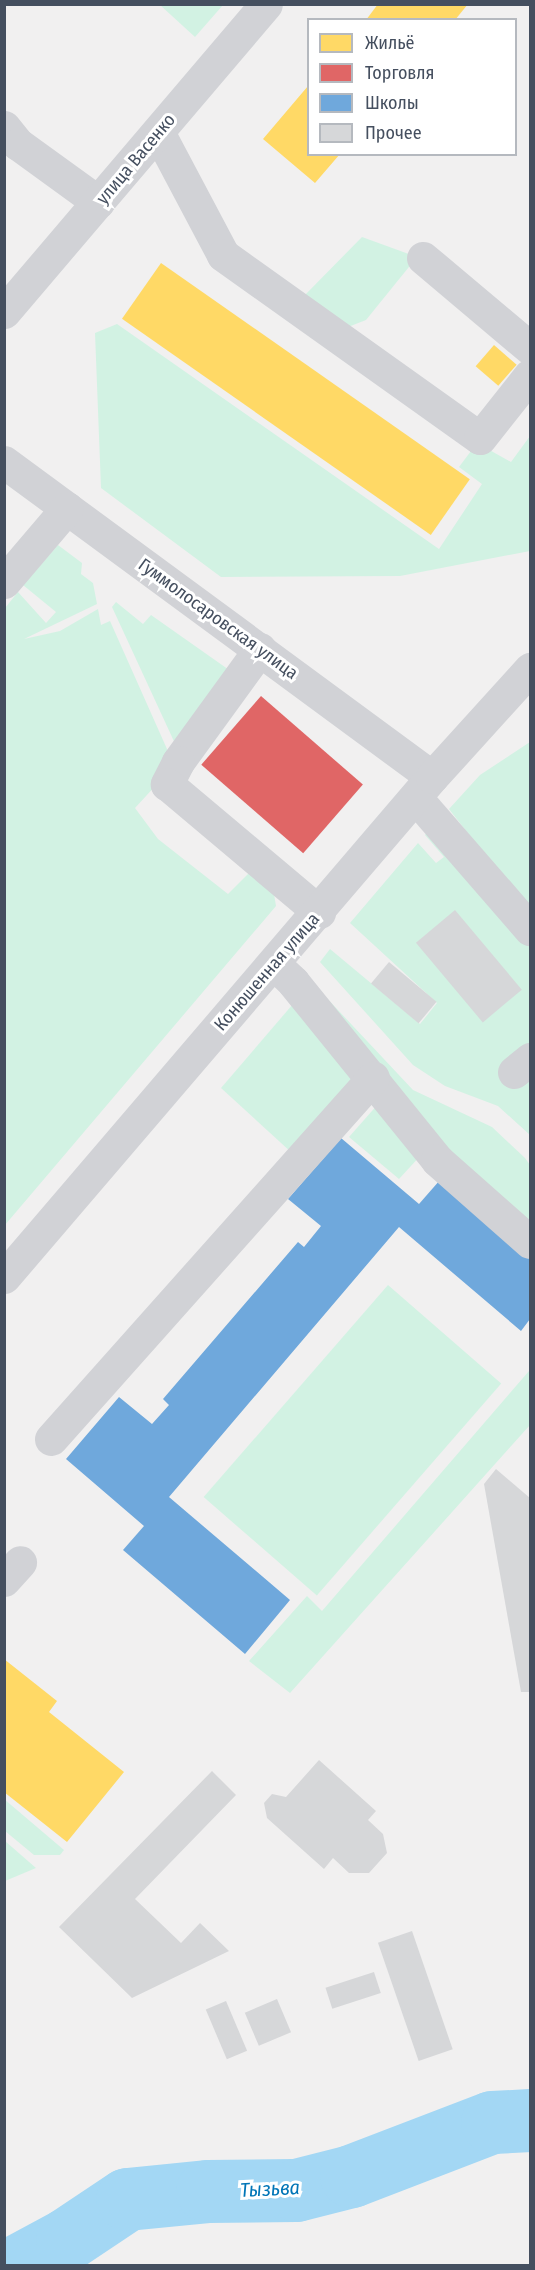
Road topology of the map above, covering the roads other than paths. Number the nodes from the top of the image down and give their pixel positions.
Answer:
1 (266, 4) edge
2 (4, 127) edge
3 (158, 132) junction
4 (98, 202) junction
5 (423, 258) dead end
6 (4, 312) edge
7 (531, 348) edge
8 (531, 375) edge
9 (4, 462) edge
10 (68, 508) junction
11 (4, 582) edge
12 (260, 649) junction
13 (531, 669) edge
14 (518, 699) edge
15 (424, 788) junction
16 (319, 912) junction
17 (531, 929) edge
18 (274, 964) junction
19 (373, 1078) junction
20 (531, 1242) edge
21 (4, 1277) edge
22 (51, 1439) dead end

1 - 3 street, улица Васенко
2 - 4 street
3 - 4 street, улица Васенко
3 - 8 street
4 - 6 street, улица Васенко
5 - 7 street
9 - 10 street, Гуммолосаровская улица
10 - 11 street
10 - 12 street, Гуммолосаровская улица
12 - 15 street, Гуммолосаровская улица
12 - 16 street
13 - 14 street, Конюшенная улица
14 - 15 street, Конюшенная улица
15 - 16 street, Конюшенная улица
15 - 17 street, Гуммолосаровская улица
16 - 18 street, Конюшенная улица
18 - 19 street
18 - 21 street, Конюшенная улица
19 - 20 street
19 - 22 street

